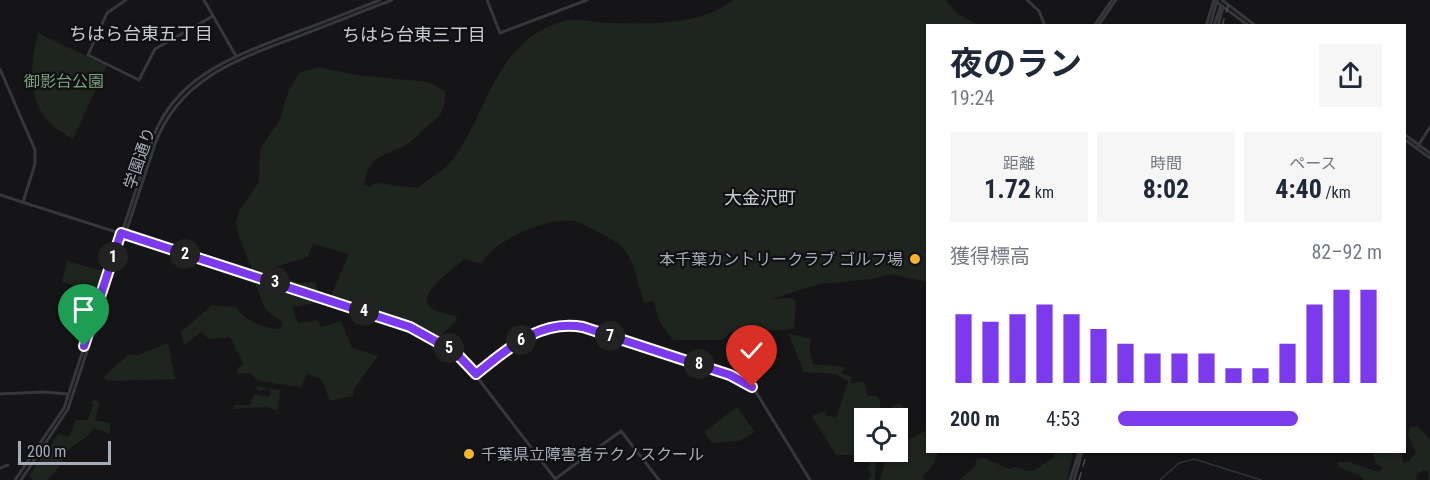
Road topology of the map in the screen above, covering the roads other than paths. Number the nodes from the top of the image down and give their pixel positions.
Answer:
1 (126, 0) edge
2 (204, 0) edge
3 (380, 0) edge
4 (392, 0) edge
5 (487, 0) edge
6 (587, 0) edge
7 (1027, 0) edge
8 (1114, 0) edge
9 (1221, 1) edge
10 (1238, 14) junction
11 (213, 16) junction
12 (1044, 24) edge
13 (1097, 24) edge
14 (1213, 24) edge
15 (1213, 24) edge
16 (1247, 24) edge
17 (1253, 24) edge
18 (237, 57) junction
19 (0, 69) edge
20 (1430, 127) edge
21 (1406, 136) edge
22 (1406, 140) edge
23 (1418, 147) junction
24 (1430, 153) edge
25 (1430, 158) edge
26 (0, 195) edge
27 (23, 202) junction
28 (121, 233) junction
29 (126, 235) junction
30 (476, 374) junction
31 (0, 394) edge
32 (71, 395) junction
33 (1081, 453) edge
34 (8, 465) dead end
35 (0, 468) edge
36 (15, 480) edge
37 (21, 480) edge
38 (556, 480) edge
39 (659, 480) edge
40 (810, 480) edge
41 (1072, 480) edge

1 - 11 street
2 - 11 street
3 - 18 street, 学園通り
4 - 18 street, 学園通り
5 - 6 street
7 - 12 street
8 - 13 street
9 - 10 street
9 - 14 street
9 - 15 street
10 - 16 street
10 - 17 street
11 - 18 street
18 - 28 street, 学園通り
18 - 29 street, 学園通り
19 - 27 street
20 - 23 street
21 - 23 street
22 - 23 street
23 - 24 street
23 - 25 street
26 - 27 street
27 - 28 street
28 - 29 street
28 - 32 street, 学園通り
29 - 30 street
29 - 32 street, 学園通り
30 - 38 street
30 - 40 street
31 - 32 street
32 - 36 street
32 - 37 street
33 - 41 street
34 - 35 street
38 - 39 street

